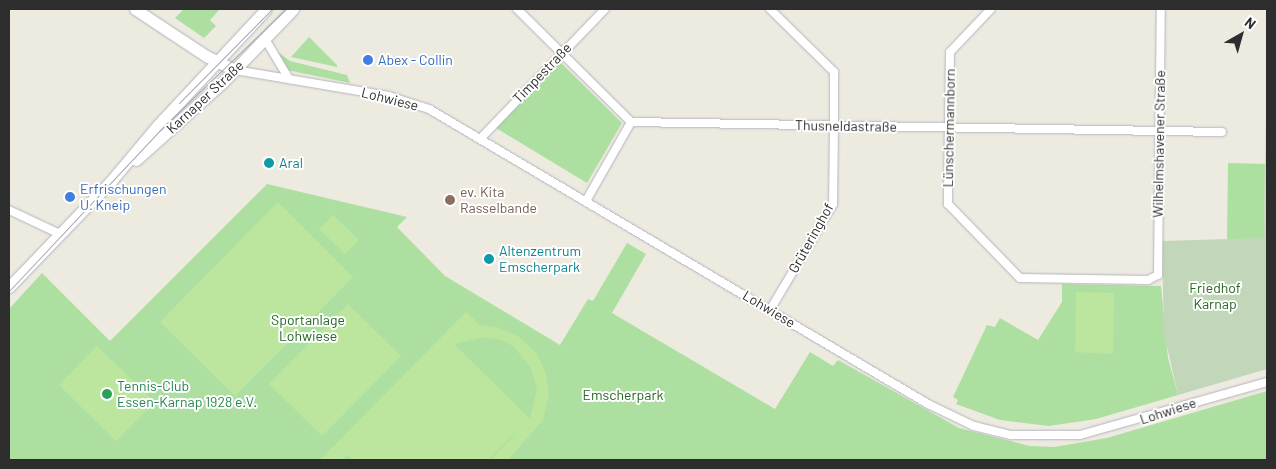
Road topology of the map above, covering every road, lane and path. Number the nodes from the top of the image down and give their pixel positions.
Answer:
1 (135, 9) edge
2 (266, 9) edge
3 (294, 9) edge
4 (517, 9) edge
5 (605, 9) edge
6 (991, 9) edge
7 (1161, 9) edge
8 (772, 10) edge
9 (265, 39) junction
10 (561, 53) junction
11 (216, 62) junction
12 (235, 70) junction
13 (290, 79) junction
14 (631, 122) junction
15 (834, 126) junction
16 (948, 128) junction
17 (1159, 131) junction
18 (1222, 132) dead end
19 (480, 139) junction
20 (111, 181) junction
21 (586, 201) junction
22 (9, 210) edge
23 (60, 234) junction
24 (1155, 278) joint
25 (9, 287) edge
26 (770, 310) junction
27 (1267, 382) edge

1 - 11 main road
2 - 11 main road, Karnaper Straße
3 - 9 main road, Karnaper Straße
4 - 10 street
5 - 10 street, Timpestraße
6 - 16 street, Lünschermannborn
7 - 17 street, Wilhelmshavener Straße
8 - 15 street, Grüteringhof
9 - 12 main road, Karnaper Straße
9 - 13 street
10 - 14 street
10 - 19 street, Timpestraße
11 - 12 main road
11 - 20 main road, Karnaper Straße
12 - 13 street, Lohwiese
12 - 20 main road, Karnaper Straße
13 - 19 street, Lohwiese
14 - 15 street, Thusneldastraße
14 - 21 street
15 - 16 street, Thusneldastraße
15 - 26 street, Grüteringhof
16 - 17 street, Thusneldastraße
16 - 24 street, Lünschermannborn
17 - 18 street, Thusneldastraße
17 - 24 street, Wilhelmshavener Straße
19 - 21 street, Lohwiese
20 - 23 main road, Karnaper Straße
21 - 26 street, Lohwiese
22 - 23 street
23 - 25 main road, Karnaper Straße
26 - 27 street, Lohwiese

